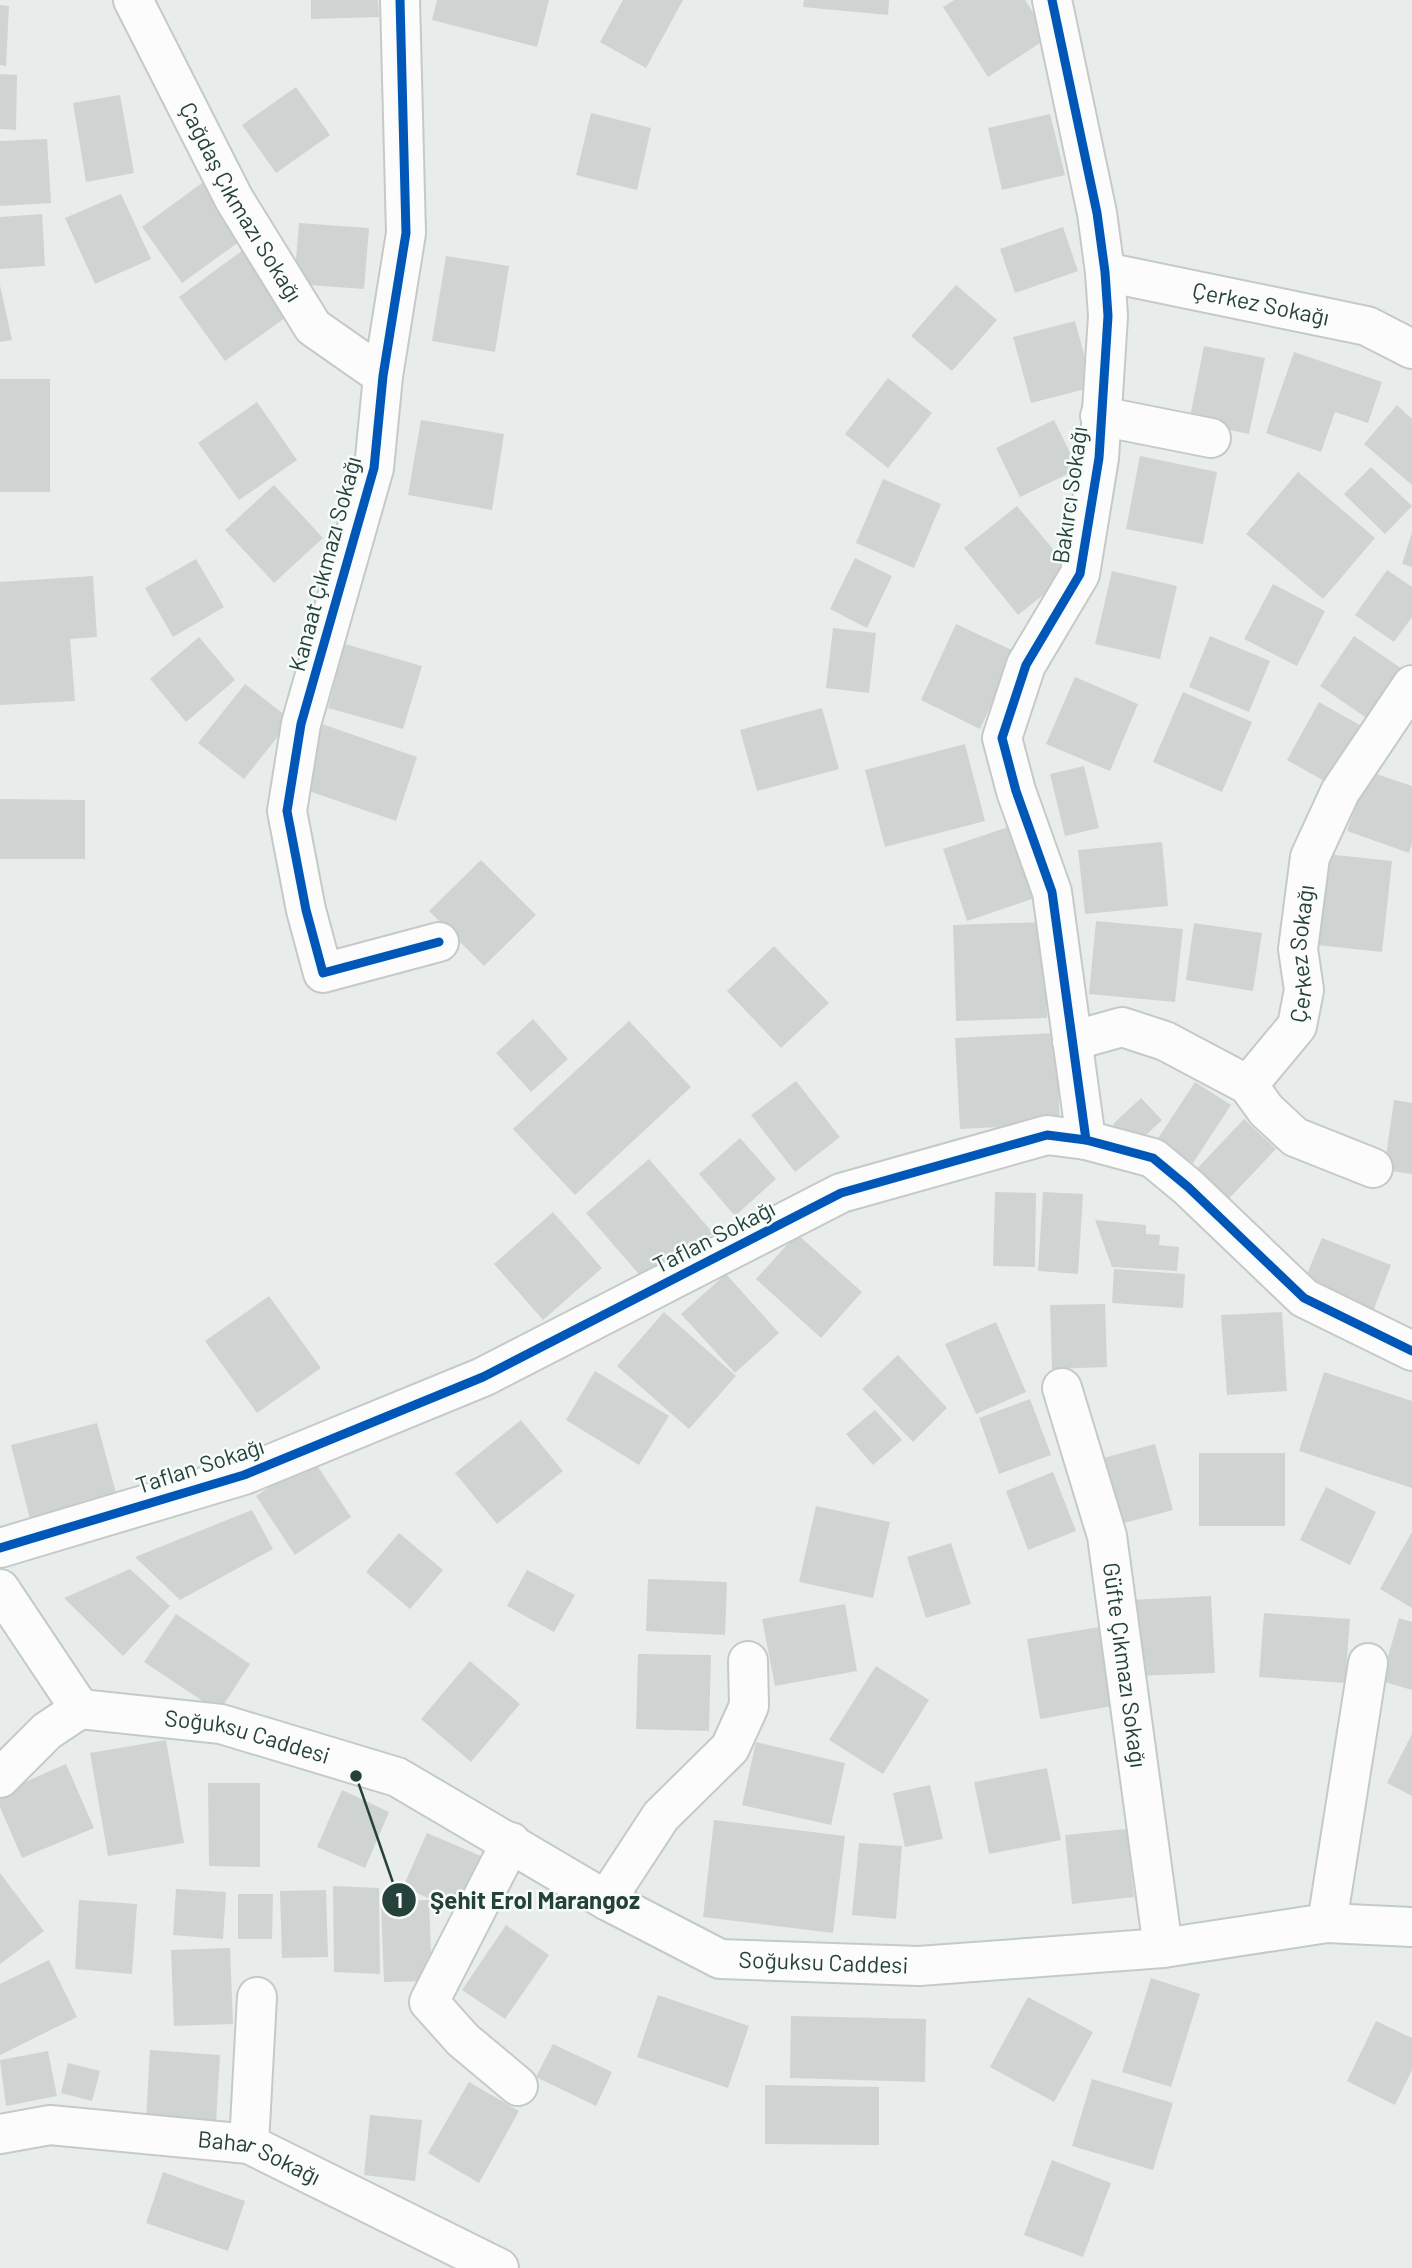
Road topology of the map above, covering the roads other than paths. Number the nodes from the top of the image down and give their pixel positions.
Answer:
1 (133, 0) edge
2 (400, 0) edge
3 (1052, 0) edge
4 (1105, 272) junction
5 (1412, 349) edge
6 (383, 376) junction
7 (1100, 415) junction
8 (1211, 438) dead end
9 (1412, 685) edge
10 (439, 942) dead end
11 (1072, 1041) junction
12 (1248, 1085) junction
13 (1086, 1140) junction
14 (1373, 1168) dead end
15 (1412, 1351) edge
16 (1062, 1388) dead end
17 (0, 1548) edge
18 (6, 1610) edge
19 (748, 1661) dead end
20 (1368, 1663) dead end
21 (80, 1709) junction
22 (0, 1778) edge
23 (511, 1842) junction
24 (606, 1900) junction
25 (1327, 1923) junction
26 (1412, 1927) edge
27 (1163, 1948) junction
28 (257, 1997) dead end
29 (518, 2086) dead end
30 (0, 2134) edge
31 (249, 2144) junction
32 (499, 2268) edge

1 - 6 street, Çağdaş Çıkmazı Sokağı
2 - 6 street, Kanaat Çıkmazı Sokağı
3 - 4 street, Bakırcı Sokağı
4 - 5 street, Çerkez Sokağı
4 - 7 street, Bakırcı Sokağı
6 - 10 street, Kanaat Çıkmazı Sokağı
7 - 8 street
7 - 11 street, Bakırcı Sokağı
9 - 12 street, Çerkez Sokağı
11 - 12 street
11 - 13 street, Bakırcı Sokağı
12 - 14 street
13 - 15 street, Taflan Sokağı
13 - 17 street, Taflan Sokağı
16 - 27 street, Güfte Çıkmazı Sokağı
18 - 21 street
19 - 24 street
20 - 25 street
21 - 22 street
21 - 23 street, Soğuksu Caddesi
23 - 24 street, Soğuksu Caddesi
23 - 29 street
24 - 27 street, Soğuksu Caddesi
25 - 26 street, Soğuksu Caddesi
25 - 27 street, Soğuksu Caddesi
28 - 31 street
30 - 31 street, Bahar Sokağı
31 - 32 street, Bahar Sokağı

